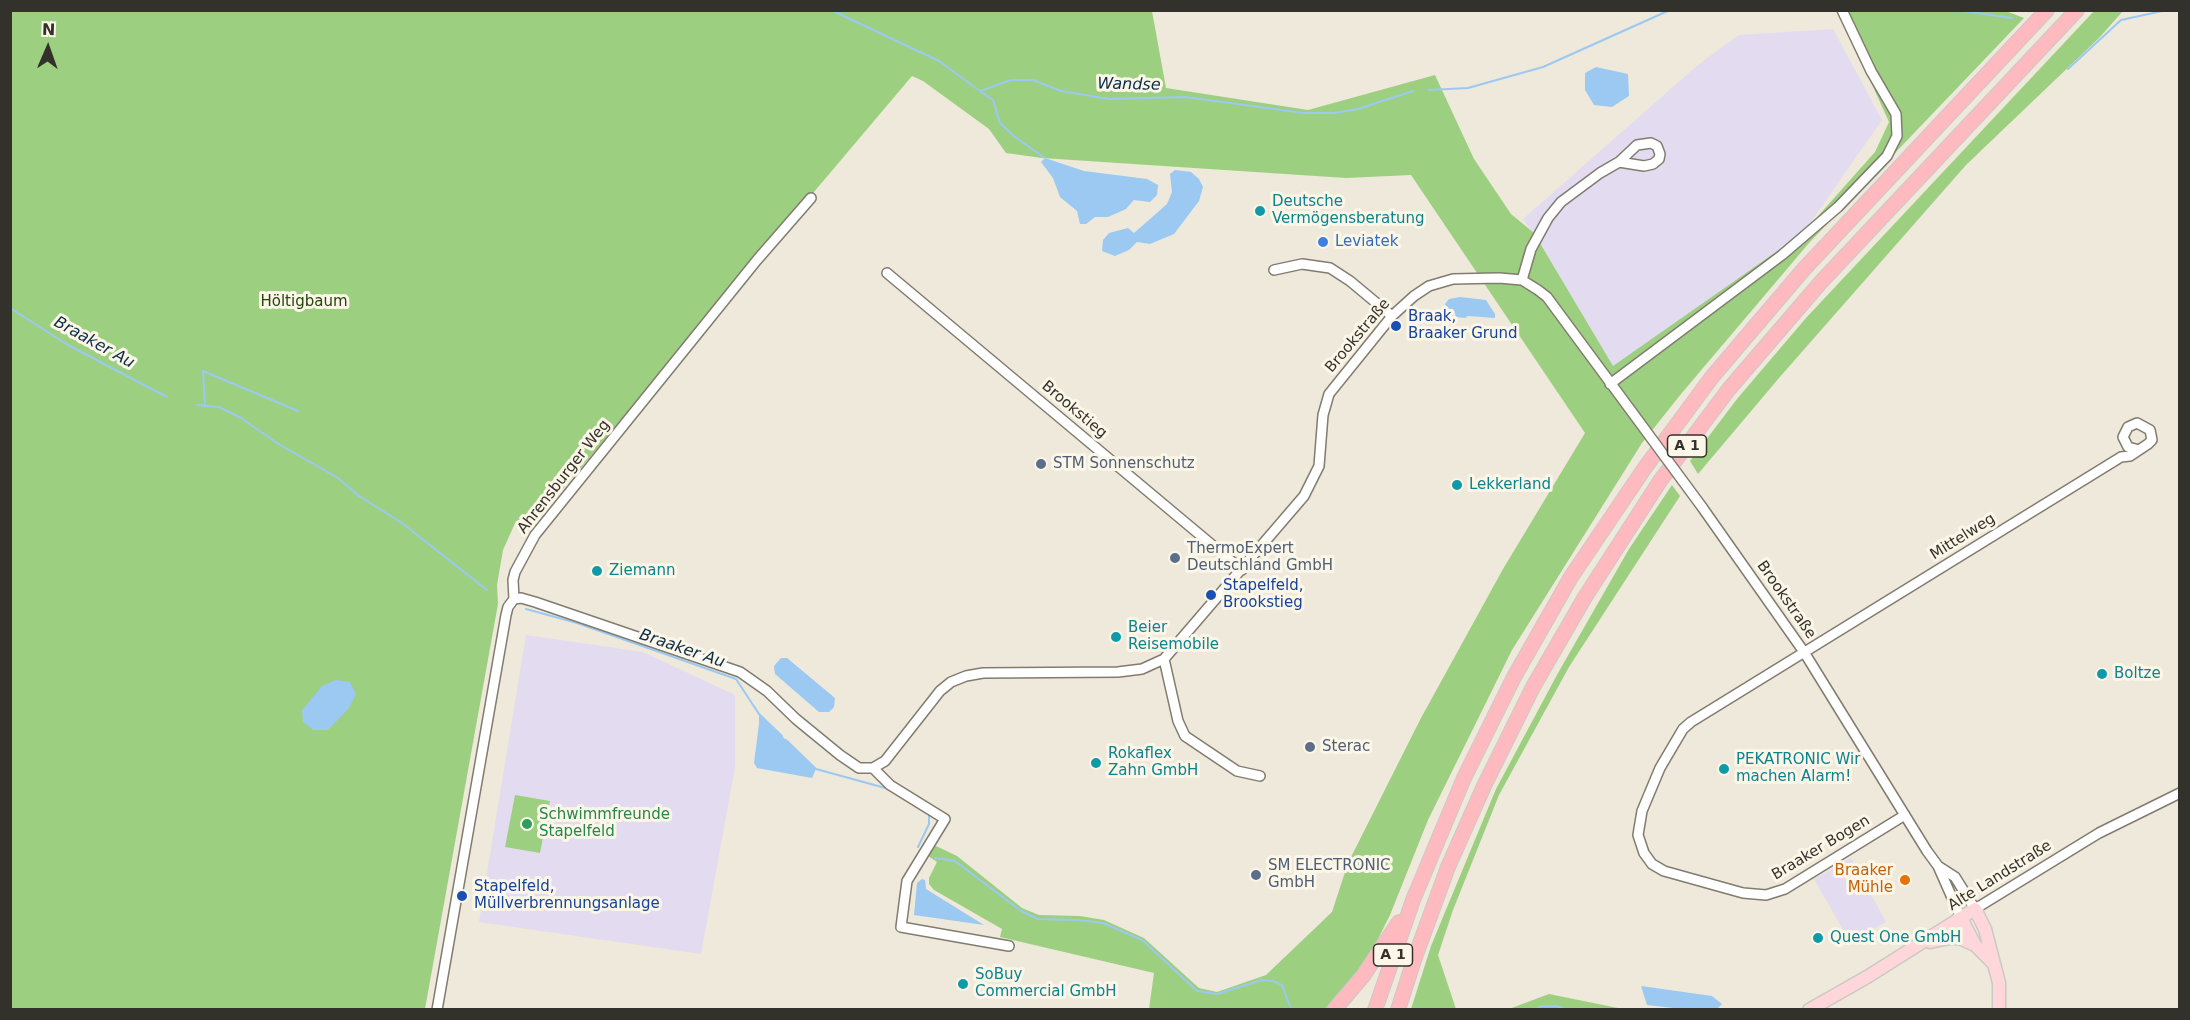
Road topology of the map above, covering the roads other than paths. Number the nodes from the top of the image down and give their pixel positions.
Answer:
1 (1842, 10) edge
2 (2047, 10) edge
3 (2077, 10) edge
4 (1619, 162) dead end
5 (811, 198) dead end
6 (1274, 270) dead end
7 (887, 273) dead end
8 (1522, 280) junction
9 (1392, 316) junction
10 (1610, 384) junction
11 (2128, 447) junction
12 (2139, 450) junction
13 (2121, 457) junction
14 (1242, 570) junction
15 (514, 599) junction
16 (1804, 652) junction
17 (1164, 659) junction
18 (873, 768) junction
19 (1260, 776) dead end
20 (2180, 793) edge
21 (1905, 815) junction
22 (1938, 866) junction
23 (1413, 900) junction
24 (1976, 909) junction
25 (1961, 918) junction
26 (1975, 945) junction
27 (1009, 946) dead end
28 (1917, 946) junction
29 (1994, 964) junction
30 (437, 1010) edge
31 (1334, 1010) edge
32 (1375, 1010) edge
33 (1398, 1010) edge
34 (1809, 1010) edge
35 (1999, 1010) edge

1 - 10 street
2 - 23 highway, A 1
3 - 33 highway, A 1
4 - 8 street
5 - 15 street, Ahrensburger Weg
6 - 9 street
7 - 14 street, Brookstieg
8 - 9 street, Brookstraße
8 - 10 street, Brookstraße
9 - 14 street, Brookstraße
10 - 16 street, Brookstraße, bridge
11 - 12 street
11 - 12 street
11 - 13 street
12 - 13 street, Mittelweg
13 - 16 street, Mittelweg
14 - 17 street, Brookstraße
15 - 18 street
15 - 30 street, Ahrensburger Weg
16 - 21 street, Brookstraße
16 - 21 street, Braaker Bogen
17 - 18 street, Brookstraße
17 - 19 street
18 - 27 street
20 - 24 street, Alte Landstraße
21 - 22 street, Brookstraße
22 - 24 street, Brookstraße
22 - 25 street, Brookstraße
23 - 31 highway
23 - 32 highway, A 1
24 - 25 main road, Alte Landstraße
24 - 29 main road
25 - 26 main road
25 - 28 main road, Alte Landstraße
26 - 28 main road
26 - 29 main road
28 - 34 main road, Alte Landstraße
29 - 35 main road

